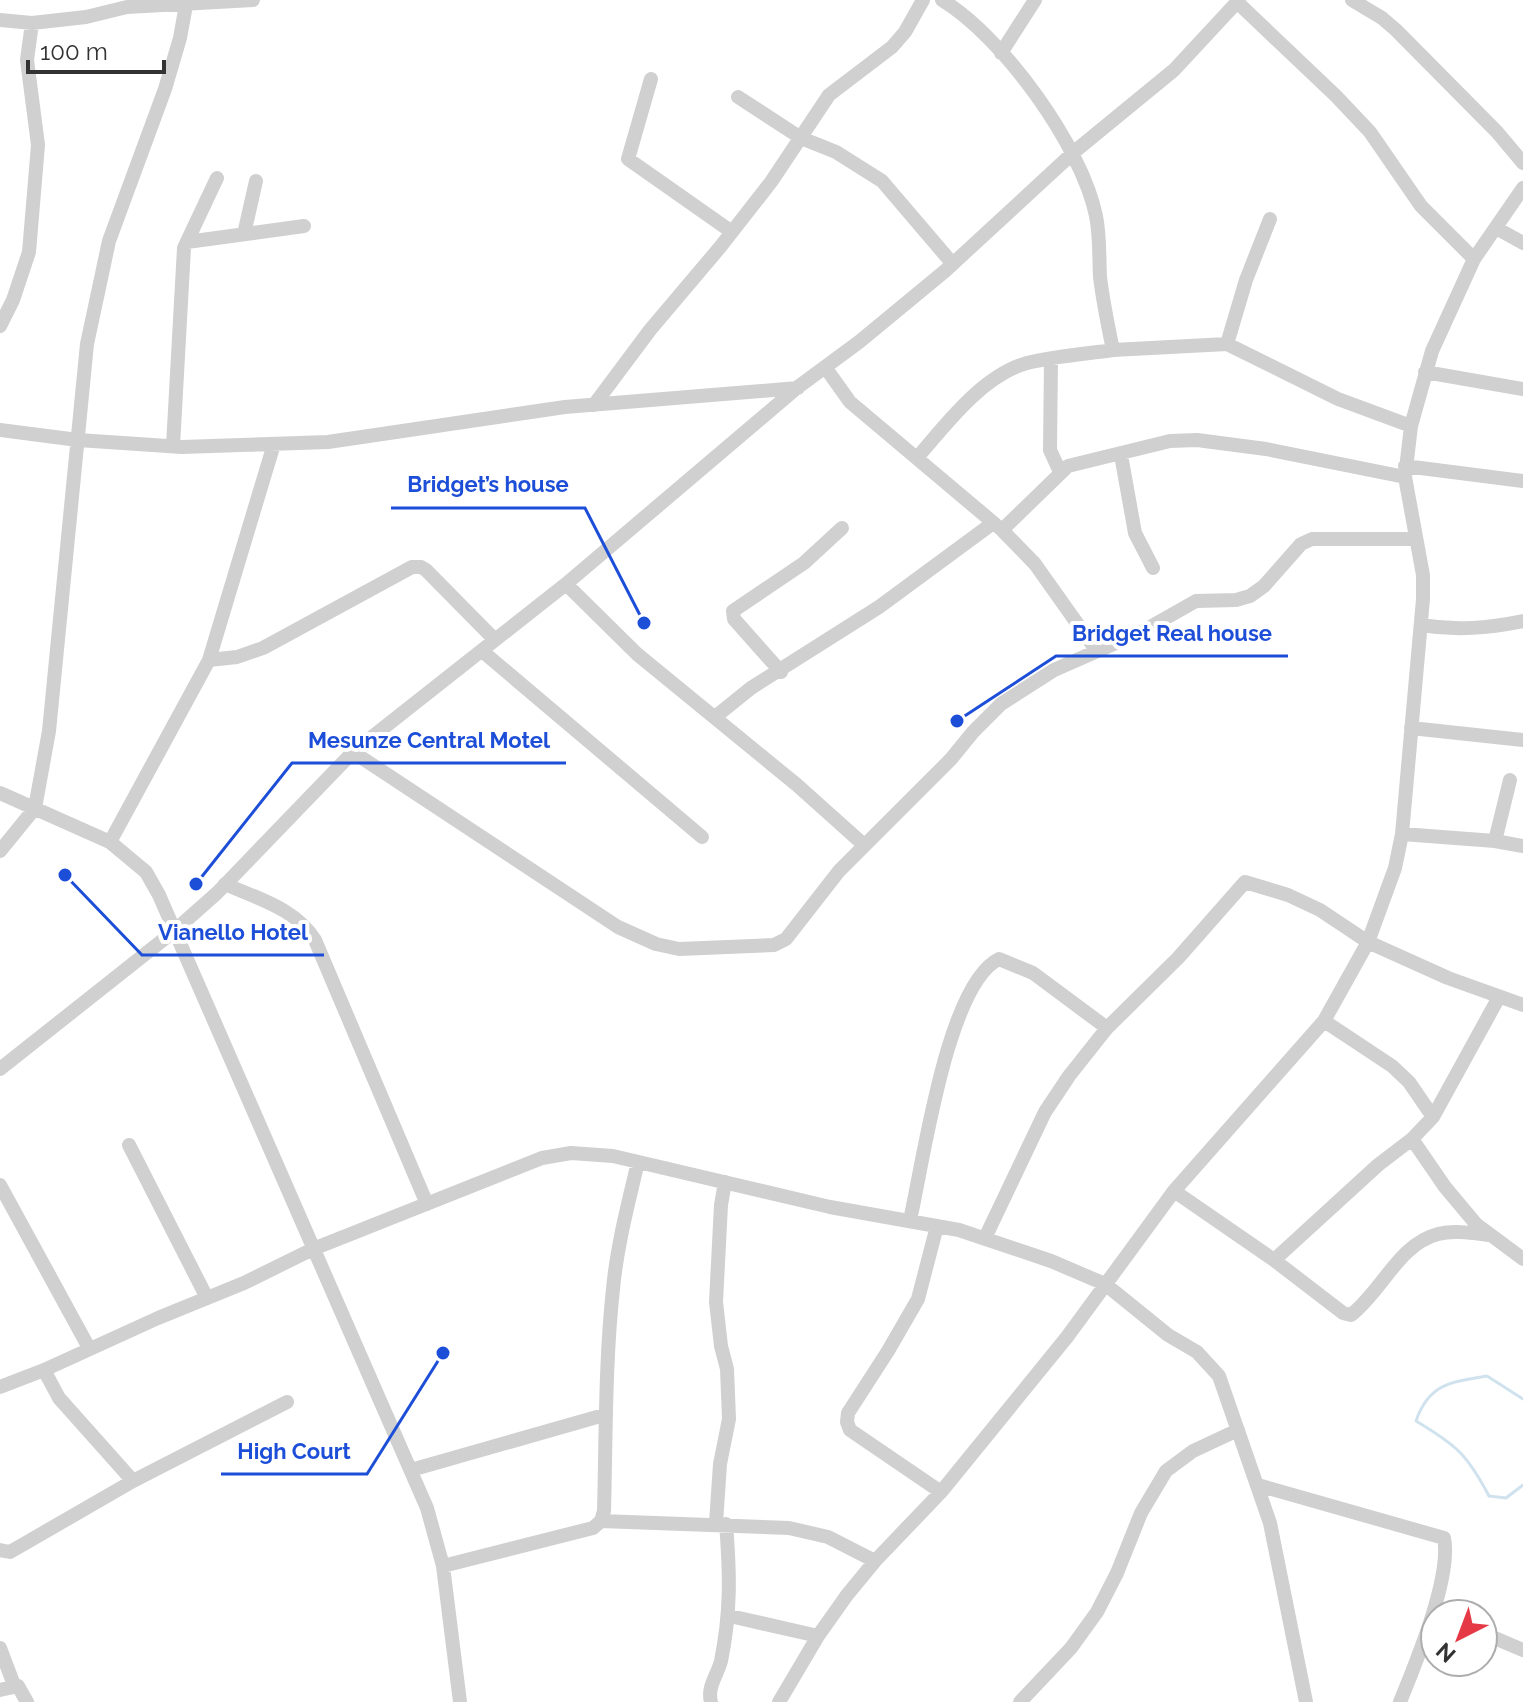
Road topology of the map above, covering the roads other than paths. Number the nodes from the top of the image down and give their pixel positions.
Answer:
1 (253, 0) edge
2 (923, 0) edge
3 (942, 0) edge
4 (1035, 0) edge
5 (1352, 0) edge
6 (1238, 1) edge
7 (186, 5) junction
8 (0, 20) edge
9 (32, 23) junction
10 (1001, 53) junction
11 (651, 79) dead end
12 (738, 97) dead end
13 (801, 138) junction
14 (1074, 152) junction
15 (1523, 163) edge
16 (217, 178) dead end
17 (256, 181) dead end
18 (1523, 188) edge
19 (1270, 219) dead end
20 (304, 226) dead end
21 (1496, 228) junction
22 (732, 232) junction
23 (244, 234) junction
24 (187, 242) junction
25 (1523, 243) edge
26 (1474, 259) junction
27 (952, 263) junction
28 (0, 326) edge
29 (1227, 344) junction
30 (1113, 350) junction
31 (1051, 359) junction
32 (825, 367) junction
33 (1425, 372) junction
34 (798, 387) junction
35 (1523, 389) edge
36 (594, 405) junction
37 (1411, 426) junction
38 (0, 430) edge
39 (78, 440) junction
40 (274, 444) junction
41 (173, 446) junction
42 (1121, 455) junction
43 (917, 458) junction
44 (1405, 471) junction
45 (1060, 472) junction
46 (1523, 481) edge
47 (998, 527) junction
48 (842, 528) dead end
49 (1415, 539) junction
50 (1153, 568) dead end
51 (566, 584) junction
52 (1523, 621) edge
53 (1421, 625) junction
54 (495, 640) junction
55 (1096, 650) junction
56 (482, 651) junction
57 (209, 660) junction
58 (781, 672) junction
59 (715, 717) junction
60 (1411, 728) junction
61 (1523, 740) edge
62 (353, 752) junction
63 (1510, 780) dead end
64 (0, 793) edge
65 (35, 808) junction
66 (1402, 834) junction
67 (702, 837) dead end
68 (1495, 841) junction
69 (110, 842) junction
70 (864, 845) junction
71 (1523, 846) edge
72 (0, 851) edge
73 (225, 884) junction
74 (173, 932) junction
75 (1368, 942) junction
76 (1499, 997) junction
77 (1523, 1005) edge
78 (1324, 1021) junction
79 (1107, 1028) junction
80 (0, 1069) edge
81 (1433, 1117) junction
82 (1412, 1139) junction
83 (129, 1145) dead end
84 (638, 1162) junction
85 (725, 1182) junction
86 (0, 1185) edge
87 (1174, 1191) junction
88 (427, 1204) junction
89 (910, 1220) junction
90 (937, 1226) junction
91 (1488, 1235) junction
92 (985, 1238) junction
93 (313, 1249) junction
94 (1523, 1259) edge
95 (1274, 1260) junction
96 (1105, 1284) junction
97 (207, 1298) junction
98 (89, 1348) junction
99 (44, 1370) junction
100 (0, 1387) edge
101 (287, 1402) dead end
102 (604, 1415) junction
103 (1238, 1430) junction
104 (411, 1470) junction
105 (133, 1481) junction
106 (1258, 1485) junction
107 (941, 1492) junction
108 (601, 1521) junction
109 (721, 1524) junction
110 (0, 1551) edge
111 (875, 1561) junction
112 (443, 1566) junction
113 (1437, 1598) edge
114 (730, 1616) junction
115 (818, 1636) junction
116 (1499, 1640) edge
117 (0, 1648) edge
118 (1523, 1650) edge
119 (1419, 1655) edge
120 (3, 1666) edge
121 (7, 1688) edge
122 (27, 1702) edge
123 (460, 1702) edge
124 (711, 1702) edge
125 (779, 1702) edge
126 (1020, 1702) edge
127 (1306, 1702) edge
128 (1400, 1702) edge

1 - 7 street
2 - 13 street
3 - 10 street
4 - 10 street
5 - 15 street
6 - 14 street
6 - 26 street
7 - 9 street
7 - 39 street
8 - 9 street
9 - 28 street
10 - 14 street
11 - 22 street
12 - 13 street
13 - 22 street
13 - 27 street
14 - 27 street
14 - 30 street
16 - 24 street
17 - 23 street
18 - 21 street
19 - 29 street
20 - 23 street
21 - 25 street
21 - 26 street
22 - 36 street
23 - 24 street
24 - 41 street
26 - 33 street
27 - 32 street
29 - 30 street
29 - 37 street
30 - 31 street
31 - 43 street
31 - 45 street
32 - 34 street
32 - 43 street
33 - 35 street
33 - 37 street
34 - 36 street
34 - 51 street
36 - 40 street
37 - 44 street
38 - 39 street
39 - 41 street
39 - 65 street
40 - 41 street
40 - 57 street
42 - 44 street
42 - 45 street
42 - 50 street
43 - 47 street
44 - 46 street
44 - 49 street
45 - 47 street
47 - 55 street
47 - 58 street
48 - 58 street
49 - 53 street
49 - 55 street
51 - 54 street
51 - 59 street
52 - 53 street
53 - 60 street
54 - 56 street
54 - 57 street
55 - 70 street
56 - 62 street
56 - 67 street
57 - 69 street
58 - 59 street
59 - 70 street
60 - 61 street
60 - 66 street
62 - 70 street
62 - 73 street
63 - 68 street
64 - 65 street
65 - 69 street
65 - 72 street
66 - 68 street
66 - 75 street
68 - 71 street
69 - 74 street
73 - 74 street
73 - 88 street
74 - 80 street
74 - 93 street
75 - 76 street
75 - 78 street
75 - 79 street
76 - 77 street
76 - 81 street
78 - 81 street
78 - 87 street
79 - 89 street
79 - 92 street
81 - 82 street
82 - 91 street
82 - 95 street
83 - 97 street
84 - 85 street
84 - 88 street
84 - 102 street
85 - 89 street
85 - 109 street
86 - 98 street
87 - 95 street
87 - 96 street
88 - 93 street
89 - 90 street
90 - 92 street
90 - 107 street
91 - 94 street
91 - 95 street
92 - 96 street
93 - 97 street
93 - 104 street
96 - 103 street
96 - 107 street
97 - 98 street
98 - 99 street
99 - 100 street
99 - 105 street
101 - 105 street
102 - 104 street
102 - 108 street
103 - 106 street
103 - 126 street
104 - 112 street
105 - 110 street
106 - 113 street
106 - 127 street
107 - 111 street
108 - 109 street
108 - 112 street
109 - 111 street
109 - 114 street
111 - 115 street
112 - 123 street
114 - 115 street
114 - 124 street
115 - 125 street
116 - 118 street
117 - 120 street
119 - 128 street
120 - 121 street
121 - 122 street

